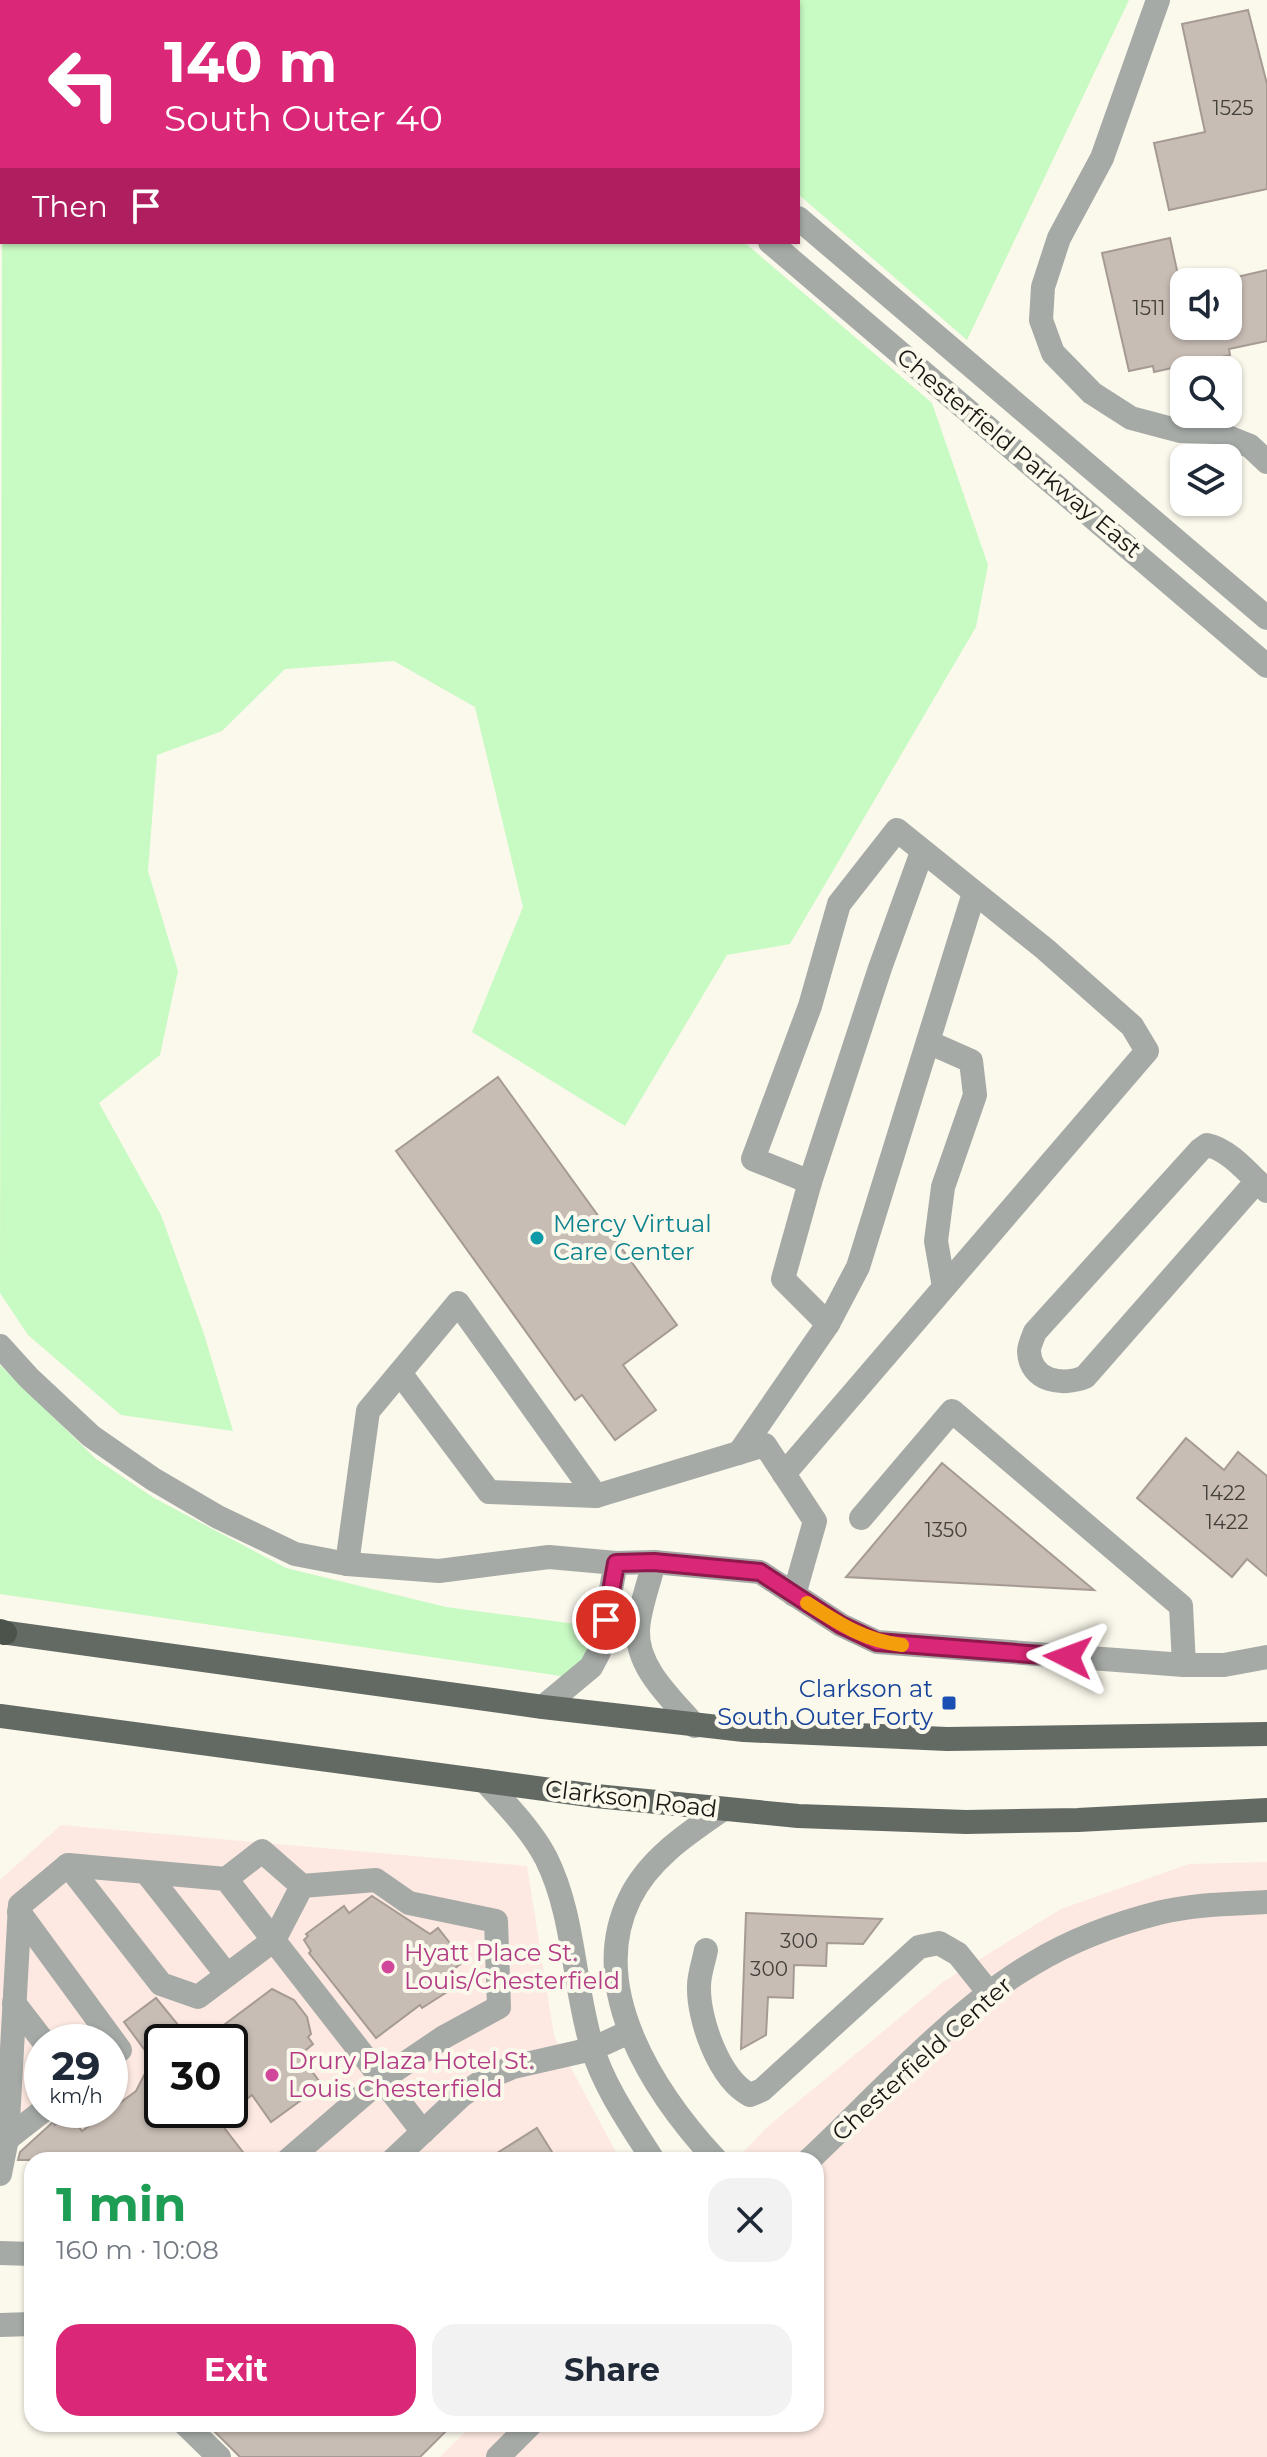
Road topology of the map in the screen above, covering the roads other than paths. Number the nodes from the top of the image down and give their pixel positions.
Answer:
1 (1158, 0) edge
2 (800, 220) edge
3 (772, 244) edge
4 (1267, 462) edge
5 (1267, 618) edge
6 (1267, 666) edge
7 (922, 852) junction
8 (974, 893) junction
9 (928, 1042) junction
10 (810, 1182) junction
11 (1262, 1186) edge
12 (944, 1287) junction
13 (828, 1324) junction
14 (0, 1346) edge
15 (400, 1373) junction
16 (739, 1453) junction
17 (784, 1474) junction
18 (596, 1496) junction
19 (861, 1518) dead end
20 (654, 1562) junction
21 (616, 1563) junction
22 (347, 1564) junction
23 (794, 1595) junction
24 (2, 1632) edge
25 (1267, 1657) edge
26 (1184, 1665) junction
27 (543, 1707) junction
28 (6, 1718) edge
29 (1267, 1720) edge
30 (695, 1726) junction
31 (1163, 1734) junction
32 (1267, 1734) edge
33 (485, 1781) junction
34 (722, 1810) junction
35 (1267, 1810) edge
36 (68, 1865) junction
37 (146, 1872) junction
38 (226, 1879) junction
39 (302, 1886) junction
40 (1267, 1902) edge
41 (19, 1912) junction
42 (274, 1940) junction
43 (706, 1950) dead end
44 (227, 1975) junction
45 (990, 1994) junction
46 (14, 2003) junction
47 (30, 2024) edge
48 (101, 2024) edge
49 (629, 2032) junction
50 (592, 2049) junction
51 (382, 2079) junction
52 (24, 2126) edge
53 (423, 2132) junction
54 (7, 2139) junction
55 (297, 2152) edge
56 (402, 2152) edge
57 (648, 2152) edge
58 (710, 2152) edge
59 (818, 2152) edge
60 (0, 2174) edge
61 (0, 2253) edge
62 (24, 2254) edge
63 (24, 2324) edge
64 (0, 2325) edge
65 (193, 2432) edge
66 (523, 2432) edge
67 (219, 2457) edge
68 (498, 2457) edge

1 - 4 street
2 - 5 street, Chesterfield Parkway East
3 - 6 street, Chesterfield Parkway East
7 - 8 street
7 - 10 street
7 - 10 street
8 - 9 street
8 - 12 street
9 - 12 street
9 - 13 street
10 - 13 street
11 - 11 street
12 - 17 street
13 - 16 street
14 - 22 street
15 - 18 street
15 - 18 street
15 - 22 street
16 - 17 street
16 - 18 street
17 - 23 street
19 - 26 street
20 - 21 street
20 - 23 street
20 - 30 street
21 - 22 street
21 - 27 street
23 - 26 street
24 - 27 main road
25 - 26 street
27 - 30 main road
28 - 33 main road, Clarkson Road
29 - 31 main road
30 - 31 main road
31 - 32 main road
33 - 34 main road, Clarkson Road
33 - 50 street
34 - 35 main road, Clarkson Road
34 - 49 street
36 - 37 street
36 - 41 street
36 - 44 street
37 - 38 street
37 - 44 street
38 - 39 street
38 - 42 street
39 - 42 street
39 - 51 street
40 - 45 street, Chesterfield Center
41 - 46 street
41 - 48 street
42 - 44 street
42 - 51 street
43 - 45 street
45 - 59 street, Chesterfield Center
46 - 47 street
46 - 54 street
49 - 50 street
49 - 58 street
50 - 53 street
50 - 57 street
51 - 53 street
51 - 55 street
52 - 54 street
53 - 56 street
54 - 60 street
61 - 62 street
63 - 64 street
65 - 67 street
66 - 68 street

